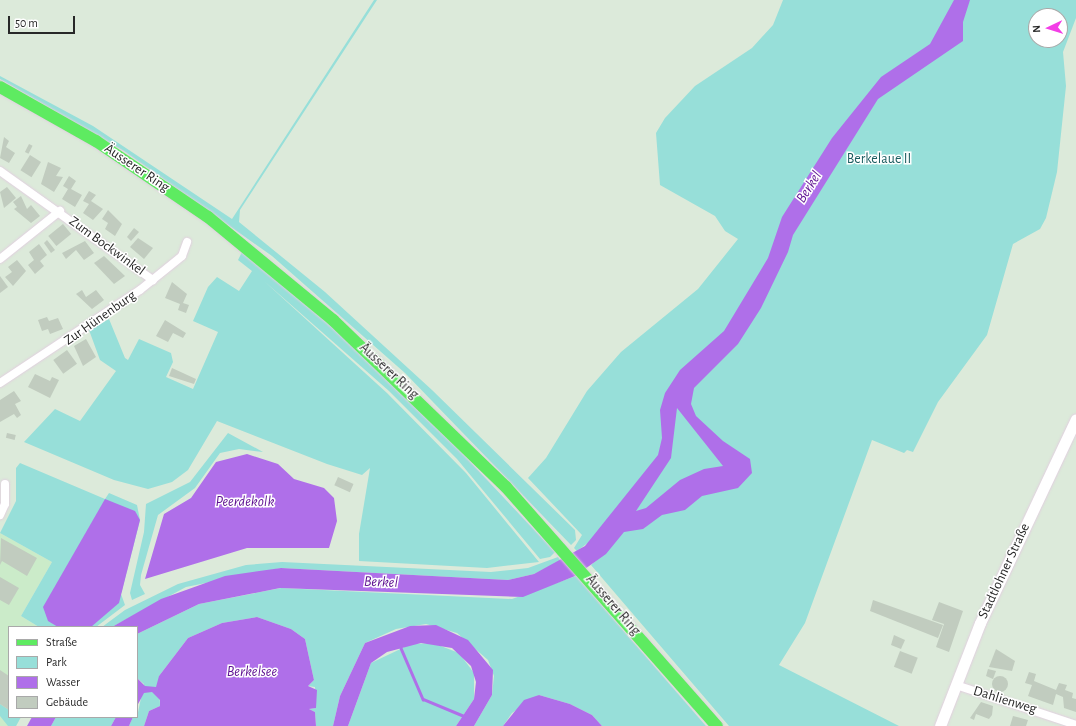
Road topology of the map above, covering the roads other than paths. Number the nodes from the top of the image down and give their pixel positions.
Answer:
1 (0, 86) edge
2 (0, 171) edge
3 (60, 211) junction
4 (187, 242) dead end
5 (0, 259) edge
6 (153, 280) junction
7 (0, 383) edge
8 (1076, 419) edge
9 (5, 484) dead end
10 (0, 515) edge
11 (956, 685) junction
12 (1076, 725) edge
13 (717, 726) edge
14 (940, 726) edge

1 - 13 main road, Äusserer Ring
2 - 3 street, Zum Bockwinkel
3 - 5 street, Zum Bockwinkel
3 - 6 street, Zum Bockwinkel
4 - 6 street, Zur Hünenburg
6 - 7 street, Zur Hünenburg
8 - 11 street, Stadtlohner Straße
9 - 10 street
11 - 12 street, Dahlienweg
11 - 14 street, Stadtlohner Straße

